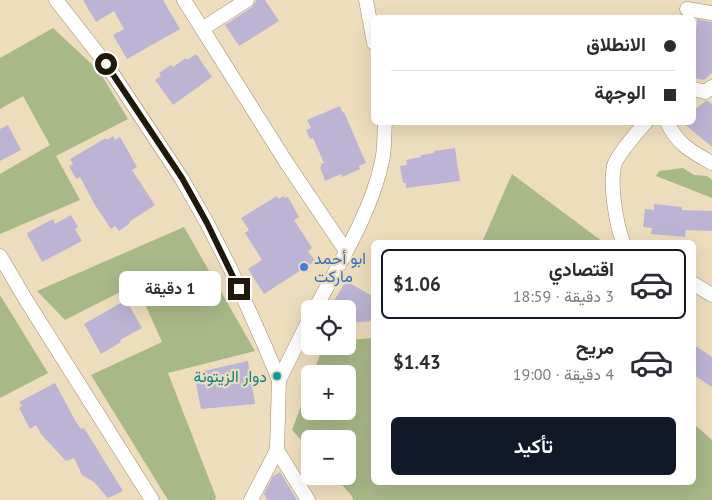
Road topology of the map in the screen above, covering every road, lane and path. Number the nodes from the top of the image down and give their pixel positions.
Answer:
1 (56, 0) edge
2 (184, 0) edge
3 (246, 0) edge
4 (366, 0) edge
5 (687, 9) edge
6 (712, 12) edge
7 (371, 27) edge
8 (202, 29) junction
9 (712, 87) edge
10 (696, 90) edge
11 (385, 125) edge
12 (643, 125) edge
13 (668, 125) edge
14 (712, 163) edge
15 (622, 240) edge
16 (346, 251) junction
17 (0, 256) edge
18 (696, 285) edge
19 (712, 295) edge
20 (320, 300) edge
21 (301, 336) edge
22 (279, 380) junction
23 (277, 450) junction
24 (152, 500) edge
25 (251, 500) edge
26 (308, 500) edge

1 - 22 street
2 - 8 street
3 - 8 street
4 - 7 street
5 - 6 street
8 - 16 street
9 - 10 street
11 - 16 street
12 - 15 street
13 - 14 street
16 - 20 street
17 - 24 street
18 - 19 street
21 - 22 street
22 - 23 street
23 - 25 street
23 - 26 street

